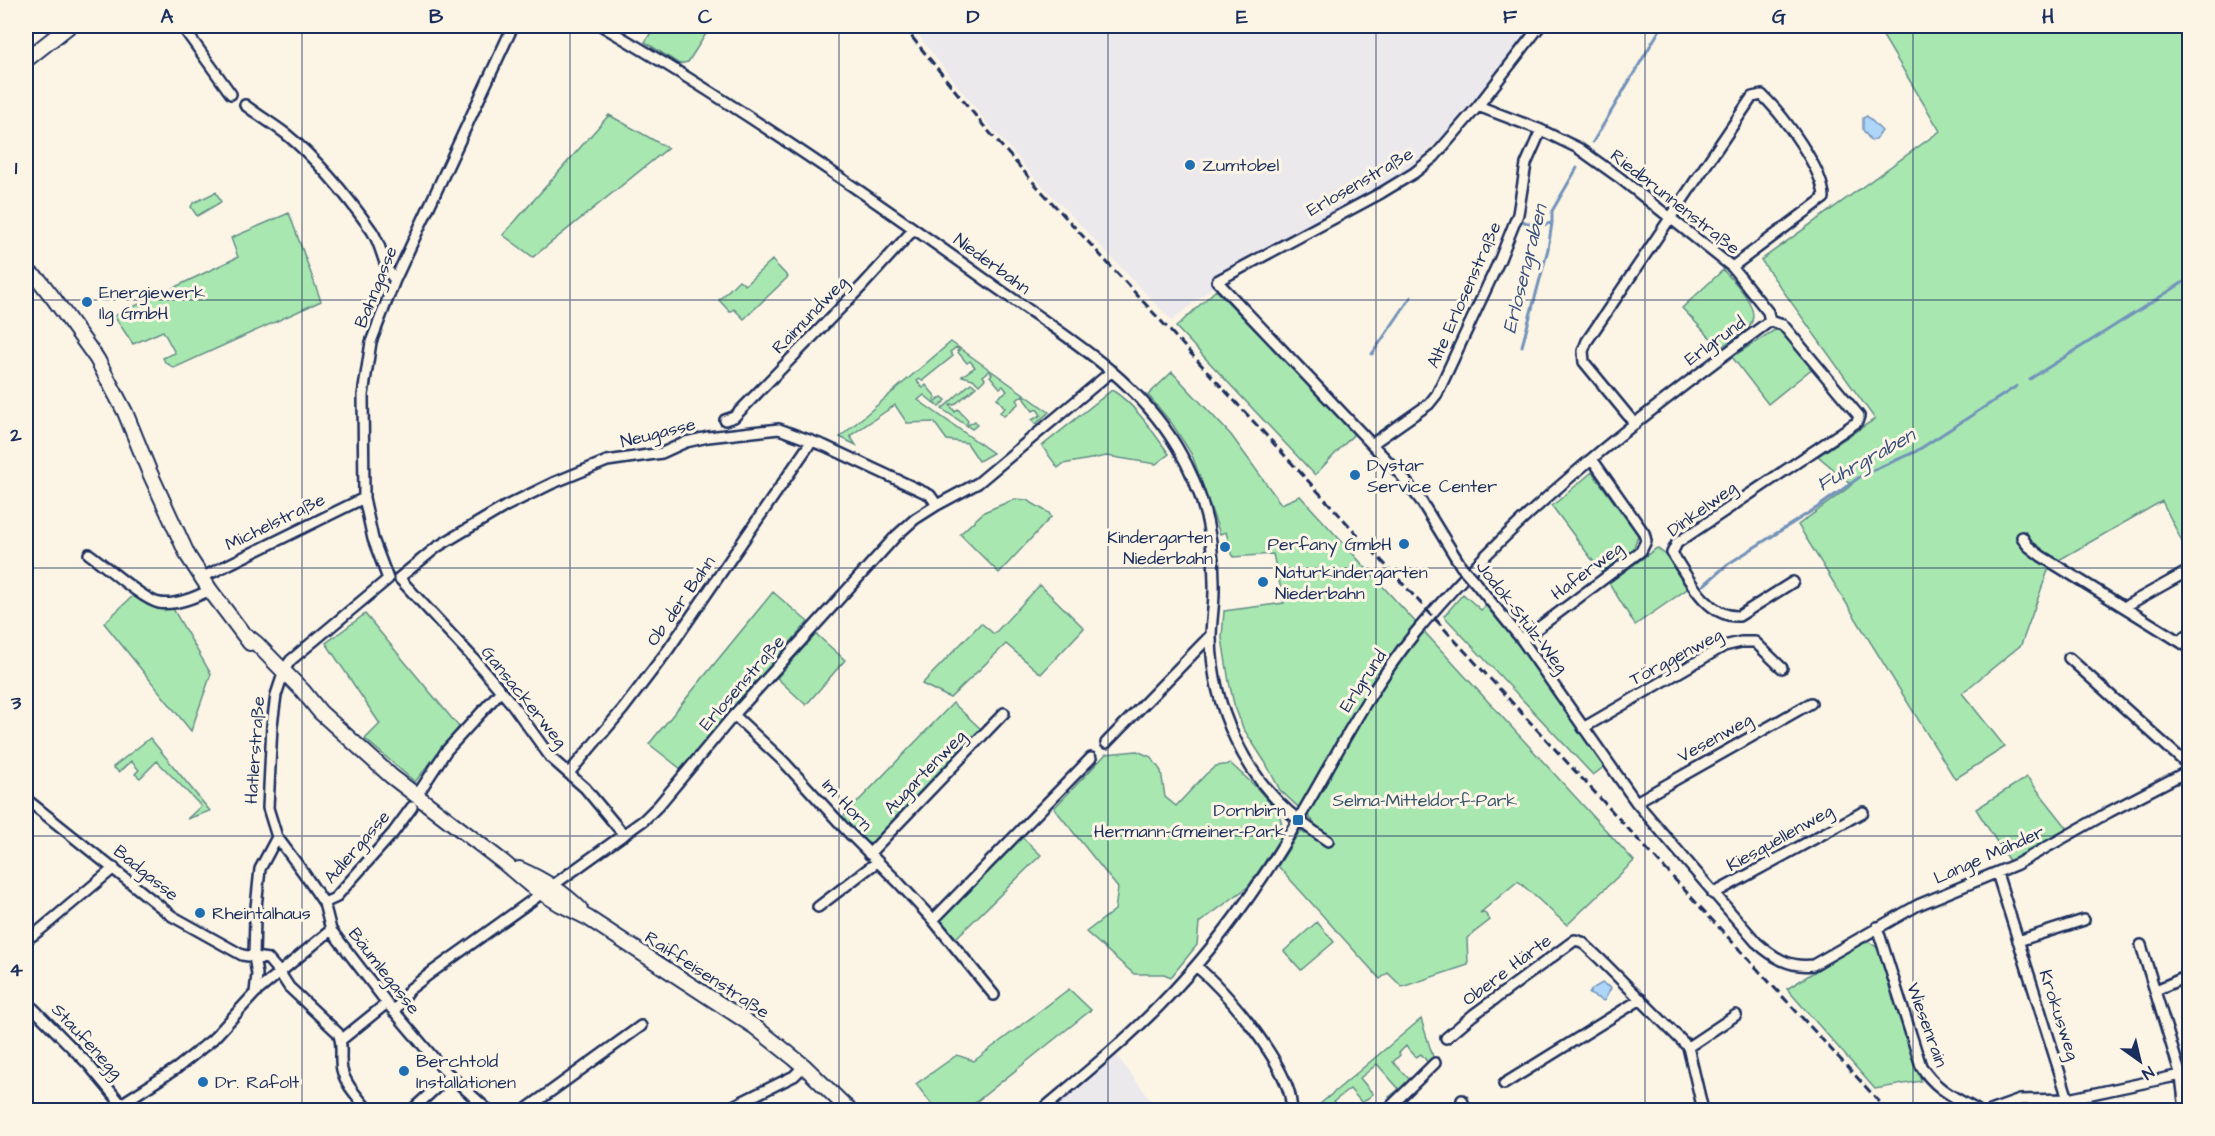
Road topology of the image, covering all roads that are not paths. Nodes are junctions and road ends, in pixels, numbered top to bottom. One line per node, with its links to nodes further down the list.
1 (69, 26): 6 (street)
2 (182, 26): 7 (street)
3 (513, 26): 15 (street, Bahngasse)
4 (602, 26): 12 (street, Niederbahn)
5 (1540, 26): 9 (street, Erlosenstraße)
6 (26, 60)
7 (231, 94)
8 (245, 105): 15 (street)
9 (1478, 106): 10 (street, Riedbrunnenstraße); 16 (street, Erlosenstraße)
10 (1541, 130): 11 (street, Riedbrunnenstraße); 23 (street, Alte Erlosenstraße)
11 (1671, 219): 13 (street, Riedbrunnenstraße); 13 (street); 21 (street)
12 (914, 229): 18 (street, Niederbahn); 19 (street, Raimundweg)
13 (1732, 267): 17 (street, Riedbrunnenstraße)
14 (26, 270): 30 (street, Hatlerstraße)
15 (395, 280): 25 (street, Bahngasse)
16 (1217, 280): 23 (street, Jodok-Stülz-Weg)
17 (1770, 321): 20 (street, Riedbrunnenstraße); 21 (street, Erlgrund)
18 (1112, 371): 26 (street, Erlosenstraße); 37 (street, Niederbahn)
19 (725, 420)
20 (1857, 422): 33 (street, Dinkelweg)
21 (1635, 424): 24 (street, Erlgrund)
22 (811, 442): 26 (street, Neugasse); 31 (street, Neugasse); 52 (street, Ob der Bahn)
23 (1372, 444): 38 (street, Jodok-Stülz-Weg, bridge)
24 (1592, 459): 38 (street, Haferweg); 57 (street, Erlgrund)
25 (363, 498): 30 (street, Michelstraße); 32 (street, Bahngasse)
26 (937, 505): 47 (street, Erlosenstraße)
27 (2022, 537): 35 (street)
28 (89, 554): 34 (street)
29 (2190, 570): 35 (street)
30 (201, 578): 34 (street, Hatlerstraße)
31 (399, 578): 32 (street); 44 (street, Gansackerweg)
32 (388, 579): 43 (street)
33 (1793, 582)
34 (210, 590): 43 (street, Hatlerstraße)
35 (2124, 607): 39 (street)
36 (2190, 633): 39 (street)
37 (1211, 635): 49 (street); 57 (street, Niederbahn)
38 (1522, 640): 48 (street, Jodok-Stülz-Weg)
39 (2179, 641): 40 (street)
40 (2190, 648)
41 (2069, 658): 51 (street, Lange Mähder)
42 (1782, 668): 48 (street, Törggenweg)
43 (282, 675): 54 (street, Raiffeisenstraße); 59 (street, Hatlerstraße)
44 (500, 692): 52 (street, Gansackerweg); 54 (street, Adlergasse)
45 (1811, 703): 55 (street, Vesenweg)
46 (1004, 713): 61 (street, Augartenweg)
47 (734, 715): 58 (street, Erlosenstraße); 61 (street, Im Horn)
48 (1583, 728): 55 (street, Jodok-Stülz-Weg)
49 (1106, 743)
50 (1091, 758): 69 (street)
51 (2190, 769): 64 (street, Lange Mähder)
52 (569, 773): 58 (street, Gansackerweg)
53 (26, 799): 63 (street, Badgasse)
54 (414, 802): 65 (street, Raiffeisenstraße); 67 (street, Adlergasse)
55 (1636, 802): 66 (street, Jodok-Stülz-Weg)
56 (1863, 812): 66 (street, Kiesquellenweg)
57 (1298, 820): 60 (street, Niederbahn); 77 (street, Erlgrund)
58 (624, 835): 65 (street, Erlosenstraße)
59 (277, 837): 67 (street, Bäumlegasse); 76 (street)
60 (1328, 841)
61 (869, 854): 62 (street, Im Horn)
62 (877, 862): 68 (street); 69 (street, Im Horn)
63 (114, 868): 73 (street); 76 (street, Badgasse)
64 (1997, 873): 71 (street, Lange Mähder); 74 (street, Krokusweg)
65 (547, 890): 87 (street, Erlosenstraße); 94 (street, Raiffeisenstraße)
66 (1713, 894): 78 (street, Jodok-Stülz-Weg)
67 (324, 903): 72 (street, Bäumlegasse)
68 (818, 907)
69 (933, 920): 83 (street, Im Horn)
70 (2084, 920): 74 (street)
71 (1877, 927): 78 (street, Lange Mähder); 113 (street, Wiesenrain)
72 (331, 930): 79 (street); 86 (street, Bäumlegasse)
73 (26, 937)
74 (2018, 941): 98 (street, Krokusweg)
75 (2141, 945): 81 (street)
76 (254, 957): 79 (street, Badgasse); 82 (street)
77 (1196, 966): 108 (street, Erlgrund); 109 (street)
78 (1802, 966)
79 (280, 973): 82 (street); 91 (street, Badgasse)
80 (2190, 975): 81 (street)
81 (2156, 990): 96 (street)
82 (255, 993): 100 (street)
83 (994, 995)
84 (1641, 999): 90 (street, Obere Härte); 92 (street, Obere Härte); 97 (street)
85 (26, 1001): 100 (street, Staufenegg)
86 (387, 1003): 87 (street, Bäumlegasse); 91 (street)
87 (394, 1012): 95 (street, Bäumlegasse)
88 (1736, 1015): 92 (street)
89 (641, 1026): 105 (street)
90 (1446, 1038)
91 (341, 1040): 102 (street)
92 (1688, 1047): 112 (street)
93 (1435, 1063): 110 (street)
94 (804, 1066): 106 (street); 107 (street, Raiffeisenstraße)
95 (450, 1075): 103 (street); 104 (street, Bäumlegasse)
96 (2185, 1075): 98 (street); 115 (street)
97 (1504, 1084)
98 (2068, 1099): 114 (street)
99 (1462, 1100): 111 (street)
100 (122, 1105): 101 (street)
101 (112, 1110)
102 (368, 1110)
103 (412, 1110)
104 (488, 1110)
105 (525, 1110)
106 (725, 1110)
107 (849, 1110)
108 (1042, 1110)
109 (1292, 1110)
110 (1387, 1110)
111 (1466, 1110)
112 (1703, 1110)
113 (1977, 1110)
114 (1992, 1110)
115 (2185, 1110)

